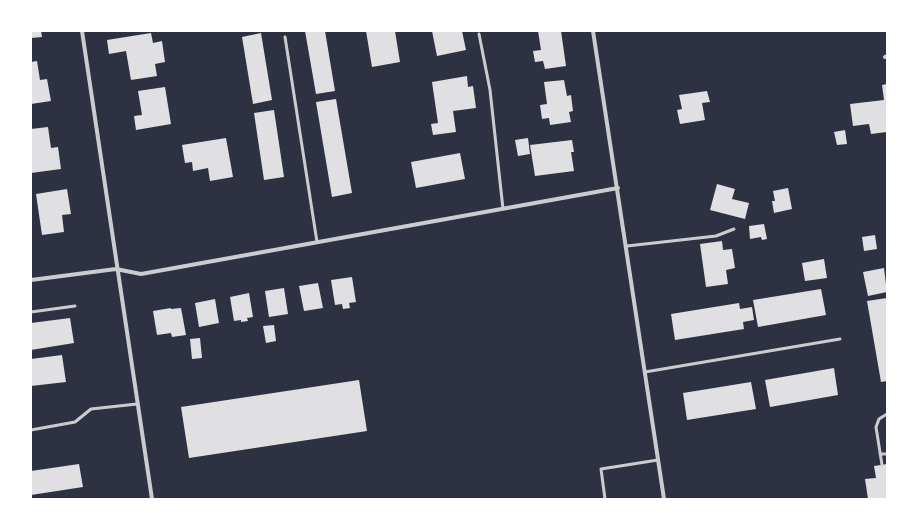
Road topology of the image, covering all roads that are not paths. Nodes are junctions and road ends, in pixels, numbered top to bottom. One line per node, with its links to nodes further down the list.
1 (82, 31): 10 (street)
2 (593, 31): 5 (street)
3 (479, 34): 6 (lane)
4 (285, 37): 8 (lane)
5 (618, 188): 6 (street); 9 (street)
6 (503, 209): 8 (street)
7 (734, 229): 9 (lane)
8 (317, 242): 10 (street)
9 (627, 246): 15 (street)
10 (116, 269): 11 (street); 16 (street)
11 (31, 280)
12 (75, 306): 13 (lane)
13 (31, 312)
14 (840, 340): 15 (lane)
15 (645, 372): 21 (street)
16 (137, 404): 18 (lane); 23 (street)
17 (887, 414): 19 (lane)
18 (31, 430)
19 (880, 454): 20 (lane); 22 (lane)
20 (887, 454)
21 (658, 460): 24 (lane); 25 (street)
22 (882, 465)
23 (152, 499)
24 (605, 499)
25 (664, 499)

